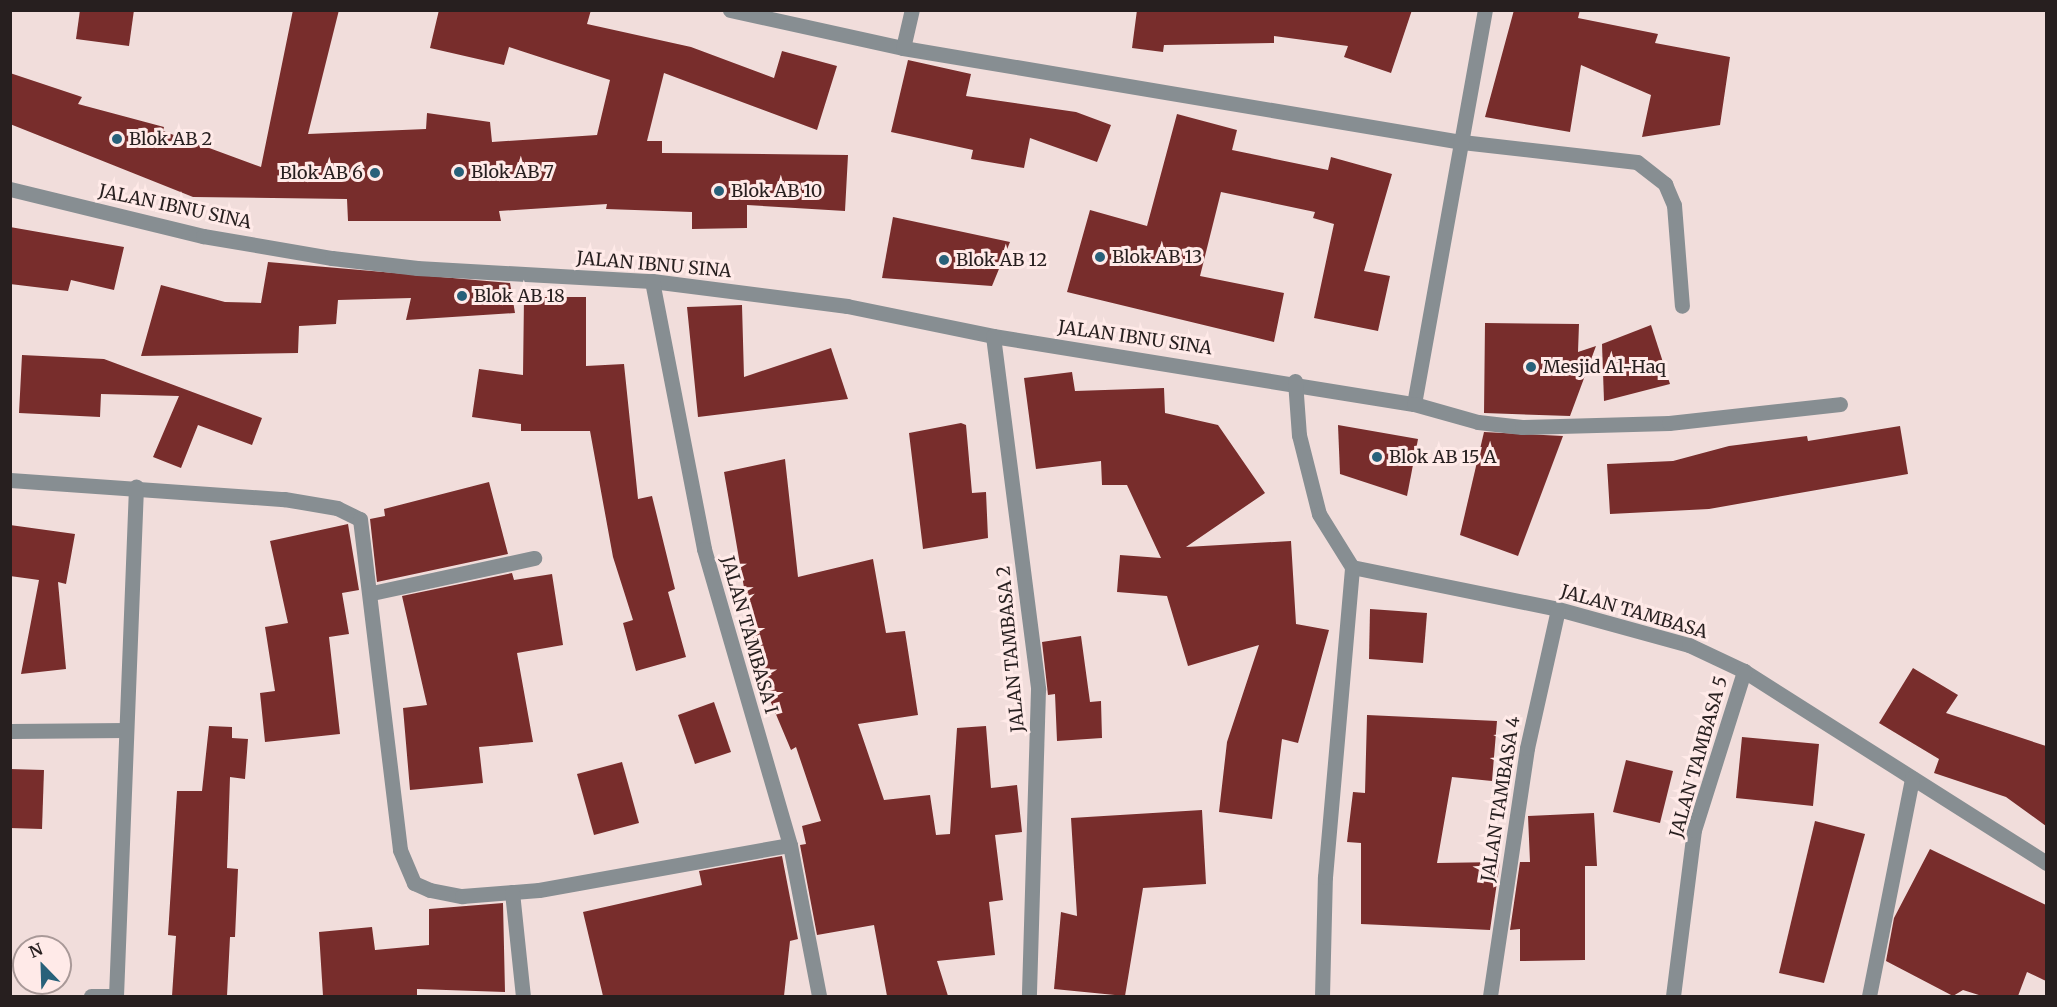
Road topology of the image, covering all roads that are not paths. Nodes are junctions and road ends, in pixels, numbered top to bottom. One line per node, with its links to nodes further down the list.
1 (730, 10): 4 (street)
2 (912, 10): 4 (street)
3 (1485, 10): 5 (street)
4 (903, 48): 5 (street)
5 (1462, 141): 8 (street); 11 (street)
6 (10, 189): 7 (street, JALAN IBNU SINA)
7 (652, 281): 9 (street, JALAN IBNU SINA); 23 (street, JALAN TAMBASA I)
8 (1682, 306)
9 (993, 336): 10 (street, JALAN IBNU SINA); 30 (street, JALAN TAMBASA 2)
10 (1295, 381): 11 (street, JALAN IBNU SINA); 16 (street)
11 (1414, 404): 12 (street, JALAN IBNU SINA)
12 (1840, 404)
13 (10, 480): 14 (street)
14 (136, 486): 17 (street); 20 (street)
15 (534, 558): 17 (street)
16 (1352, 567): 18 (street, JALAN TAMBASA); 31 (street)
17 (372, 593): 25 (street)
18 (1558, 609): 19 (street, JALAN TAMBASA); 32 (street, JALAN TAMBASA 4)
19 (1744, 671): 22 (street, JALAN TAMBASA); 33 (street, JALAN TAMBASA 5)
20 (126, 730): 21 (street); 27 (street)
21 (10, 731)
22 (1912, 778): 24 (street, JALAN TAMBASA); 34 (street)
23 (790, 845): 25 (street); 29 (street, JALAN TAMBASA I)
24 (2046, 863)
25 (512, 892): 28 (street)
26 (91, 996): 27 (street)
27 (116, 996)
28 (523, 996)
29 (819, 996)
30 (1029, 996)
31 (1322, 996)
32 (1490, 996)
33 (1673, 996)
34 (1869, 996)

